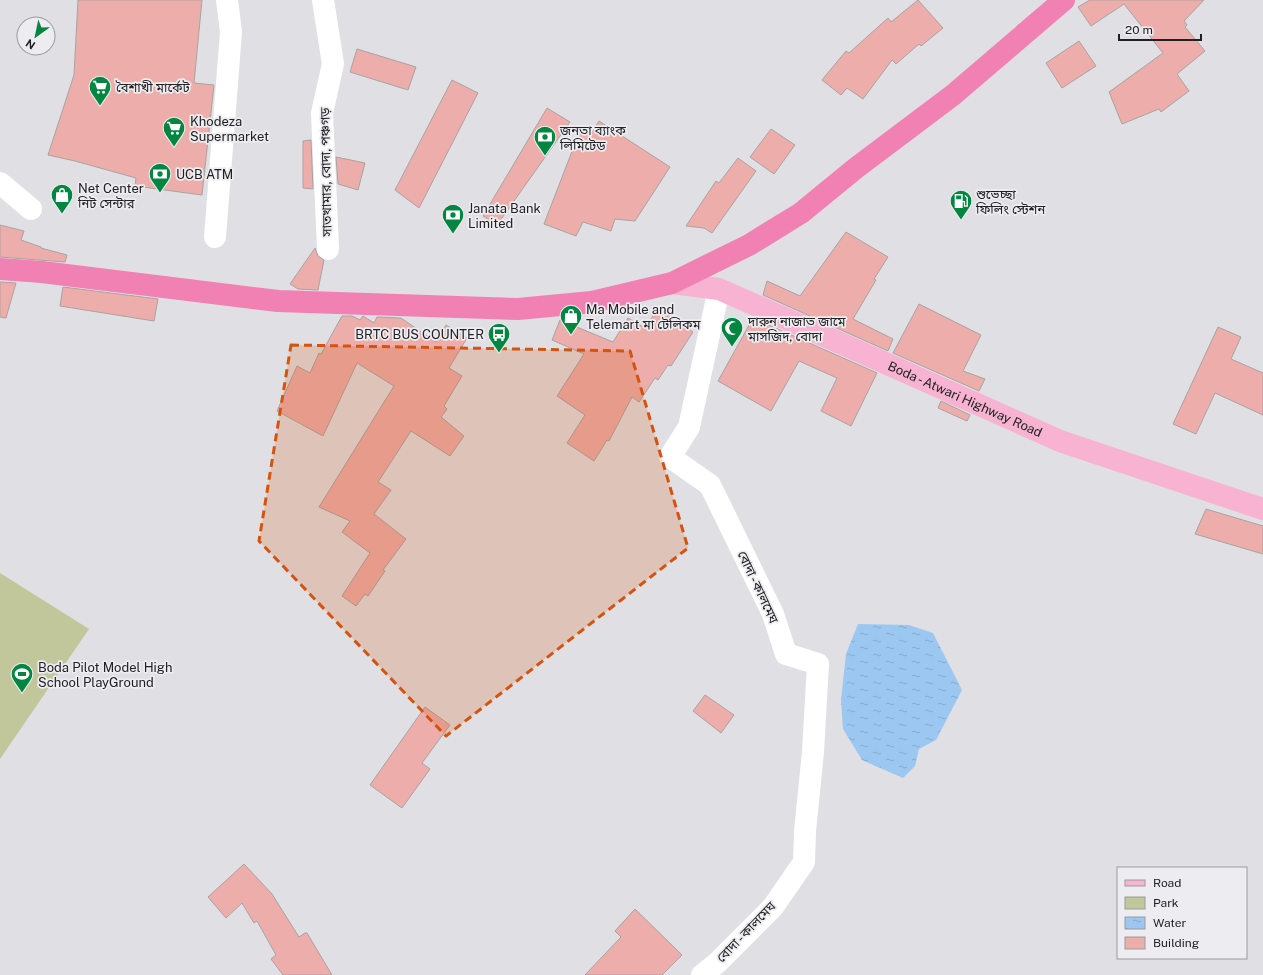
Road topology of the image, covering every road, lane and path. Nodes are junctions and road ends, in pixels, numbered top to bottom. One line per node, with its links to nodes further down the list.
1 (227, 0): 6 (street)
2 (323, 0): 7 (street, সাতখামার, বোদা, পঞ্চগড়)
3 (1064, 0): 9 (highway)
4 (0, 183): 5 (street)
5 (30, 209)
6 (215, 237)
7 (328, 249)
8 (0, 269): 9 (highway)
9 (672, 283): 10 (main road, Boda - Atwari Highway Road)
10 (719, 289): 11 (main road, Boda - Atwari Highway Road); 12 (street, বোদা - কালমেঘ)
11 (1263, 509)
12 (702, 975)

